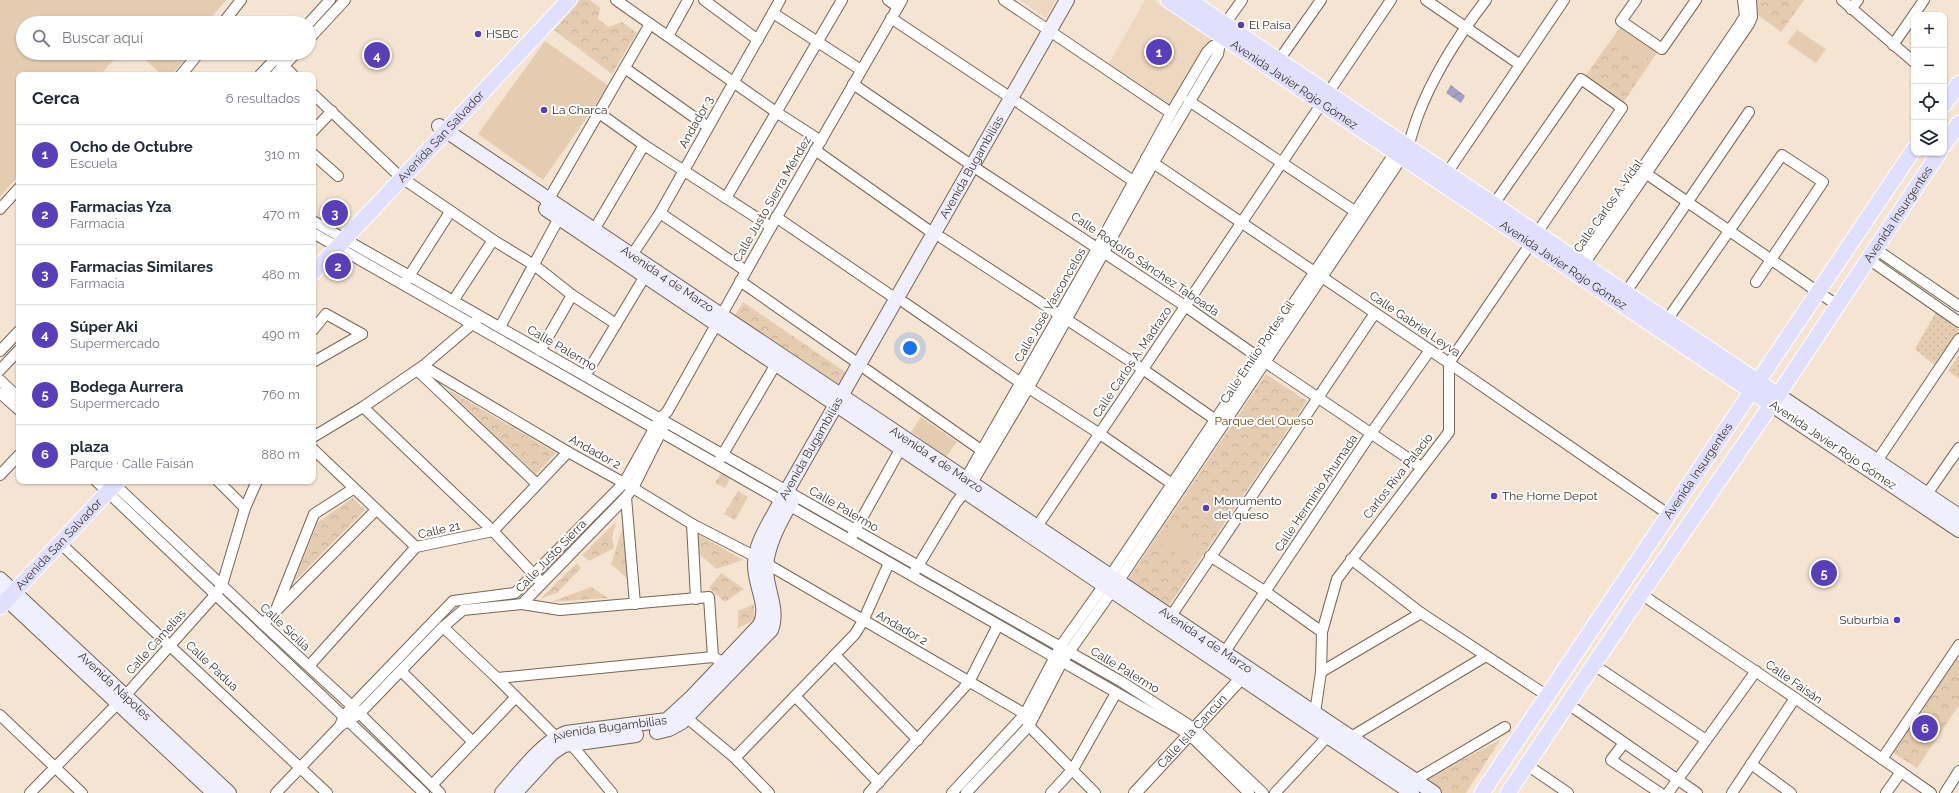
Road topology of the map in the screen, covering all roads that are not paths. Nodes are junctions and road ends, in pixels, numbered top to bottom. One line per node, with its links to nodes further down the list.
1 (241, 0): 33 (street)
2 (330, 0): 34 (street)
3 (345, 0): 38 (street)
4 (558, 0): 72 (main road, Avenida San Salvador)
5 (569, 0): 72 (main road, Avenida San Salvador)
6 (616, 0): 36 (street)
7 (688, 0): 41 (street)
8 (704, 0): 42 (street)
9 (780, 0): 32 (street, Andador 3)
10 (842, 0): 43 (street)
11 (888, 0): 30 (street)
12 (1004, 0): 39 (street)
13 (1067, 0): 39 (main road, Avenida Bugambilias)
14 (1078, 0): 39 (main road, Avenida Bugambilias)
15 (1168, 0): 40 (main road, Avenida Javier Rojo Gómez)
16 (1189, 0): 40 (main road, Avenida Javier Rojo Gómez)
17 (1242, 0): 40 (street, Calle José Vasconcelos)
18 (1321, 0): 49 (street)
19 (1391, 0): 61 (street, Calle Carlos A. Madrazo)
20 (1426, 0): 37 (street)
21 (1486, 0): 37 (street)
22 (1564, 0): 51 (street)
23 (1634, 0): 24 (street)
24 (1696, 0)
25 (1743, 0): 85 (street, Calle Carlos A. Vidal)
26 (1751, 0): 85 (street, Calle Carlos A. Vidal)
27 (1842, 0): 31 (street)
28 (1858, 0): 31 (street)
29 (1924, 0): 44 (street)
30 (900, 4): 35 (street, Calle Justo Sierra Méndez)
31 (1851, 9): 44 (street)
32 (773, 13): 42 (street, Andador 3); 43 (street)
33 (228, 16)
34 (315, 16)
35 (891, 18): 53 (street, Calle Justo Sierra Méndez); 62 (street)
36 (650, 24): 41 (street); 52 (street)
37 (1466, 26): 51 (street); 76 (street)
38 (316, 31)
39 (1053, 33): 62 (main road, Avenida Bugambilias); 68 (street)
40 (1223, 35): 49 (main road, Avenida Javier Rojo Gómez); 61 (main road, Avenida Javier Rojo Gómez); 63 (street, Calle José Vasconcelos); 68 (street, Calle José Vasconcelos)
41 (668, 36): 58 (street)
42 (758, 40): 58 (street, Andador 3)
43 (818, 40): 53 (street); 66 (street)
44 (1893, 45): 50 (street)
45 (193, 60): 54 (street)
46 (279, 60): 55 (street)
47 (280, 60): 56 (street)
48 (281, 60): 57 (street)
49 (1279, 60): 61 (main road, Avenida Javier Rojo Gómez)
50 (1911, 60)
51 (1519, 64): 86 (street)
52 (626, 69): 65 (street); 70 (street)
53 (861, 70): 59 (street, Calle Justo Sierra Méndez)
54 (183, 72)
55 (264, 72)
56 (276, 72)
57 (291, 72)
58 (733, 82): 66 (street); 70 (street, Andador 3)
59 (853, 84): 73 (street, Calle Justo Sierra Méndez); 83 (street, Calle Rodolfo Sánchez Taboada)
60 (316, 97): 64 (street)
61 (1325, 98): 76 (main road, Avenida Javier Rojo Gómez); 82 (street, Calle Carlos A. Madrazo)
62 (1015, 101): 83 (main road, Avenida Bugambilias); 89 (street)
63 (1189, 101): 81 (street, Calle José Vasconcelos); 82 (street)
64 (332, 111): 71 (street); 87 (street)
65 (599, 112): 75 (street); 93 (street)
66 (776, 112): 73 (street); 91 (street)
67 (1749, 112): 92 (street)
68 (1171, 113): 81 (street, Calle José Vasconcelos)
69 (1959, 123): 74 (main road)
70 (708, 127): 84 (street, Andador 3)
71 (316, 128)
72 (439, 132): 87 (main road, Avenida San Salvador); 93 (main road, Avenida 4 de Marzo)
73 (821, 141): 77 (street, Calle Justo Sierra Méndez)
74 (1947, 141)
75 (644, 144): 84 (street); 104 (street)
76 (1404, 148): 86 (main road, Avenida Javier Rojo Gómez); 97 (street, Calle Emilio Portes Gil); 108 (main road, Avenida Javier Rojo Gómez); 120 (street, Calle Emilio Portes Gil)
77 (815, 150): 99 (street, Calle Justo Sierra Méndez); 107 (street)
78 (1911, 153): 126 (main road, Avenida Insurgentes)
79 (1937, 156): 112 (main road, Avenida Insurgentes)
80 (316, 157): 88 (street)
81 (1150, 160): 89 (street, Calle José Vasconcelos); 101 (street, Calle Gabriel Leyva); 111 (street, Calle José Vasconcelos)
82 (1282, 164): 97 (street); 101 (street, Calle Carlos A. Madrazo)
83 (976, 169): 107 (main road, Avenida Bugambilias); 111 (street, Calle Rodolfo Sánchez Taboada)
84 (684, 170): 91 (street); 98 (street, Andador 3)
85 (1644, 171): 92 (street); 117 (street, Calle Carlos A. Vidal)
86 (1447, 173): 94 (main road, Avenida Javier Rojo Gómez)
87 (399, 175): 96 (street); 110 (main road, Avenida San Salvador)
88 (338, 176)
89 (1133, 181): 111 (street, Calle José Vasconcelos)
90 (16, 191): 95 (street)
91 (726, 198): 103 (street)
92 (1687, 201): 105 (street); 127 (street)
93 (547, 204): 100 (main road, Avenida 4 de Marzo); 104 (main road, Avenida 4 de Marzo)
94 (1494, 204): 108 (main road, Avenida Javier Rojo Gómez); 108 (street)
95 (0, 209)
96 (450, 212): 109 (street); 121 (street)
97 (1356, 212): 120 (street, Calle Emilio Portes Gil)
98 (660, 213): 113 (street, Andador 3); 119 (street)
99 (776, 217): 103 (street, Calle Justo Sierra Méndez); 130 (street)
100 (559, 218): 116 (street); 122 (main road, Avenida 4 de Marzo)
101 (1241, 223): 120 (street, Calle Gabriel Leyva); 132 (street, Calle Carlos A. Madrazo)
102 (316, 224): 110 (street, Calle Palermo)
103 (770, 227): 119 (street, Calle Justo Sierra Méndez)
104 (594, 230): 113 (main road, Avenida 4 de Marzo)
105 (1730, 231): 115 (street); 115 (street); 138 (street)
106 (316, 234): 110 (street, Calle Palermo)
107 (938, 236): 130 (main road, Avenida Bugambilias); 136 (street)
108 (1534, 238): 117 (main road, Avenida Javier Rojo Gómez); 152 (street)
109 (493, 240): 116 (street); 129 (street)
110 (337, 241): 114 (main road, Avenida San Salvador); 118 (main road, Avenida San Salvador); 121 (street, Calle Palermo); 125 (street, Calle Palermo)
111 (1101, 250): 132 (street, Calle Rodolfo Sánchez Taboada); 136 (street, Calle José Vasconcelos)
112 (1871, 253): 131 (main road, Avenida Insurgentes); 133 (street); 139 (street)
113 (632, 255): 137 (main road, Avenida 4 de Marzo)
114 (316, 258)
115 (1771, 259): 124 (street); 126 (street)
116 (534, 265): 128 (street); 143 (street)
117 (1578, 266): 127 (main road, Avenida Javier Rojo Gómez); 161 (main road, Avenida Javier Rojo Gómez)
118 (316, 269)
119 (746, 271): 123 (street, Calle Justo Sierra Méndez)
120 (1318, 275): 134 (street, Calle Gabriel Leyva); 151 (street, Calle Emilio Portes Gil)
121 (409, 276): 125 (street); 129 (street, Calle Palermo)
122 (645, 276): 137 (main road, Avenida 4 de Marzo); 141 (street)
123 (740, 281): 137 (street, Calle Justo Sierra Méndez); 154 (street)
124 (1756, 282)
125 (404, 285): 140 (street, Calle Palermo)
126 (1818, 291): 131 (street); 161 (main road, Avenida Insurgentes)
127 (1626, 292): 138 (main road, Avenida Javier Rojo Gómez)
128 (572, 295): 141 (street); 146 (street)
129 (453, 301): 135 (street, Calle Palermo)
130 (901, 301): 154 (main road, Avenida Bugambilias); 160 (street)
131 (1837, 304): 165 (main road, Avenida Insurgentes)
132 (1185, 306): 151 (street, Calle Rodolfo Sánchez Taboada); 157 (street, Calle Carlos A. Madrazo)
133 (1959, 306)
134 (1375, 313): 147 (street, Calle Gabriel Leyva); 164 (street)
135 (480, 316): 140 (street); 143 (street, Calle Palermo)
136 (1063, 316): 157 (street); 160 (street, Calle José Vasconcelos)
137 (719, 319): 153 (main road, Avenida 4 de Marzo); 166 (main road, Avenida 4 de Marzo); 169 (street, Calle Justo Sierra Méndez)
138 (1667, 320): 161 (main road, Avenida Javier Rojo Gómez)
139 (1959, 322)
140 (473, 324): 155 (street); 171 (street, Calle Palermo)
141 (616, 324): 158 (street)
142 (316, 326): 150 (street)
143 (500, 327): 146 (street, Calle Palermo)
144 (16, 333): 148 (street)
145 (1959, 339): 182 (street)
146 (540, 350): 158 (street, Calle Palermo)
147 (1430, 350): 152 (street, Calle Gabriel Leyva); 172 (street, Calle Herminio Ahumada)
148 (0, 351)
149 (16, 353): 156 (street)
150 (316, 360)
151 (1262, 360): 164 (street, Calle Rodolfo Sánchez Taboada); 170 (street, Calle Emilio Portes Gil)
152 (1449, 363): 184 (street, Carlos Riva Palacio); 199 (street, Calle Gabriel Leyva)
153 (776, 364): 166 (main road, Avenida 4 de Marzo); 180 (street)
154 (863, 367): 166 (main road, Avenida Bugambilias); 177 (street)
155 (420, 368): 168 (street); 179 (street, Andador 2); 189 (street)
156 (0, 370)
157 (1144, 370): 170 (street); 173 (street, Calle Carlos A. Madrazo)
158 (585, 376): 169 (street, Calle Palermo)
159 (0, 380): 163 (street)
160 (1025, 385): 173 (street); 177 (street, Calle José Vasconcelos); 191 (street, Calle José Vasconcelos)
161 (1754, 386): 165 (main road, Avenida Javier Rojo Gómez); 199 (main road, Avenida Insurgentes)
162 (0, 393): 167 (street)
163 (16, 395)
164 (1318, 398): 172 (street, Calle Rodolfo Sánchez Taboada); 209 (street)
165 (1775, 400): 182 (main road, Avenida Javier Rojo Gómez); 203 (main road, Avenida Javier Rojo Gómez); 222 (main road, Avenida Insurgentes)
166 (843, 403): 175 (main road, Avenida 4 de Marzo); 191 (main road, Avenida 4 de Marzo); 196 (main road, Avenida Bugambilias)
167 (16, 407)
168 (363, 407): 174 (street); 204 (street)
169 (664, 417): 171 (street, Calle Justo Sierra); 180 (street, Calle Palermo)
170 (1220, 422): 192 (street, Calle Emilio Portes Gil)
171 (658, 430): 183 (street, Calle Palermo); 190 (street, Calle Justo Sierra)
172 (1372, 432): 184 (street, Calle Rodolfo Sánchez Taboada); 220 (street, Calle Herminio Ahumada)
173 (1100, 434): 192 (street); 205 (street, Calle Carlos A. Madrazo)
174 (316, 435)
175 (901, 448): 191 (main road, Avenida 4 de Marzo); 202 (street)
176 (1959, 448): 194 (street)
177 (981, 450): 191 (street, Calle José Vasconcelos)
178 (316, 452): 193 (street)
179 (568, 452): 189 (street); 190 (street, Andador 2)
180 (723, 454): 183 (street); 196 (street, Calle Palermo)
181 (16, 458): 185 (street)
182 (1877, 461): 194 (main road, Avenida Javier Rojo Gómez)
183 (717, 464): 196 (street, Calle Palermo)
184 (1421, 467): 210 (street, Carlos Riva Palacio)
185 (0, 475)
186 (108, 484): 207 (main road, Avenida San Salvador); 218 (street, Calle Sicilia); 219 (main road, Avenida San Salvador); 221 (street, Calle Sicilia)
187 (221, 484): 197 (street)
188 (256, 484): 197 (street, Calle Camelias)
189 (536, 484): 204 (street)
190 (629, 486): 195 (street, Calle Justo Sierra); 201 (street, Andador 2); 214 (street, Calle Justo Sierra)
191 (966, 486): 205 (main road, Avenida 4 de Marzo); 213 (street, Calle José Vasconcelos)
192 (1176, 487): 217 (street, Calle Emilio Portes Gil)
193 (353, 488): 198 (street); 226 (street)
194 (1926, 494): 200 (main road, Avenida Javier Rojo Gómez)
195 (626, 497): 216 (street, Calle Justo Sierra); 225 (street)
196 (788, 498): 202 (street, Calle Palermo); 206 (street, Calle Palermo); 211 (main road, Avenida Bugambilias)
197 (245, 508): 218 (street, Calle Camelias)
198 (376, 510): 208 (street); 226 (street)
199 (1668, 514): 257 (main road, Avenida Insurgentes)
200 (1959, 516)
201 (692, 524): 211 (street, Andador 2); 223 (street)
202 (855, 530): 206 (street); 213 (street, Calle Palermo)
203 (1959, 530)
204 (493, 531): 208 (street, Calle 21); 214 (street)
205 (1034, 532): 217 (main road, Avenida 4 de Marzo)
206 (850, 540): 212 (street, Calle Palermo)
207 (60, 542): 219 (main road, Avenida San Salvador); 235 (street, Calle Padua)
208 (416, 547): 244 (street, Calle 21)
209 (1210, 556): 220 (street); 229 (street)
210 (1351, 559): 227 (street); 233 (street, Carlos Riva Palacio)
211 (761, 560): 228 (street, Andador 2); 241 (main road, Avenida Bugambilias); 256 (main road, Avenida Bugambilias)
212 (889, 563): 215 (street, Calle Palermo); 228 (street)
213 (918, 566): 215 (street, Calle José Vasconcelos); 236 (street, Calle Palermo)
214 (534, 575): 216 (street); 259 (street, Calle Justo Sierra)
215 (913, 576): 231 (street, Calle Palermo)
216 (542, 584): 224 (street, Calle Justo Sierra)
217 (1111, 584): 229 (main road, Avenida 4 de Marzo); 236 (street); 237 (street)
218 (222, 585): 221 (street, Calle Camelias); 230 (street, Calle Sicilia)
219 (4, 592): 255 (main road, Avenida Nápoles)
220 (1266, 592): 233 (street); 238 (street, Calle Herminio Ahumada)
221 (216, 594): 235 (street, Calle Camelias); 266 (street, Calle Sicilia)
222 (1641, 594): 243 (main road, Avenida Insurgentes); 245 (street, Calle Faisán)
223 (696, 599): 225 (street); 241 (street)
224 (522, 604): 225 (street); 232 (street, Calle Justo Sierra)
225 (635, 604)
226 (276, 611): 230 (street)
227 (1421, 612): 240 (street); 247 (street)
228 (863, 620): 239 (street); 250 (street, Andador 2)
229 (1167, 621): 238 (main road, Avenida 4 de Marzo); 248 (main road, Avenida 4 de Marzo)
230 (263, 624): 244 (street, Calle Sicilia)
231 (998, 625): 242 (street, Calle Palermo); 250 (street)
232 (443, 628): 246 (street, Calle Justo Sierra); 249 (street)
233 (1322, 632): 247 (street, Carlos Riva Palacio)
234 (1959, 645): 279 (street)
235 (171, 646): 255 (street, Calle Camelias); 283 (street, Calle Padua)
236 (1060, 647): 237 (street, Calle Palermo); 242 (street)
237 (1070, 652): 242 (street); 269 (street, Calle Palermo)
238 (1224, 653): 248 (main road, Avenida 4 de Marzo)
239 (836, 656): 252 (street); 272 (street)
240 (1486, 656): 257 (street); 275 (street)
241 (719, 660): 249 (street); 256 (main road, Avenida Bugambilias)
242 (1058, 660): 251 (street, Calle Palermo); 261 (street); 267 (street)
243 (1594, 665): 258 (main road, Avenida Insurgentes); 273 (street)
244 (309, 666): 259 (street, Calle Sicilia)
245 (1756, 671): 254 (street, Calle Faisán); 273 (street)
246 (402, 672): 260 (street, Calle Justo Sierra); 274 (street)
247 (1321, 672): 264 (street, Carlos Riva Palacio)
248 (1249, 676): 264 (main road, Avenida 4 de Marzo); 269 (street, Calle Isla Cancún)
249 (497, 678): 253 (street)
250 (969, 682): 261 (street, Andador 2); 272 (street)
251 (1116, 693): 269 (street, Calle Palermo); 284 (street)
252 (795, 696): 278 (street); 288 (street)
253 (516, 697): 271 (street); 274 (street)
254 (1796, 698): 279 (street, Calle Faisán); 280 (street)
255 (121, 699): 282 (street, Calle Camelias); 294 (main road, Avenida Nápoles); 295 (main road, Avenida Nápoles)
256 (695, 702): 263 (main road, Avenida Bugambilias); 271 (main road, Avenida Bugambilias)
257 (1542, 702): 265 (main road); 314 (main road, Avenida Insurgentes)
258 (1568, 704): 265 (main road, Avenida Insurgentes); 277 (street)
259 (352, 706): 260 (street, Calle Sicilia); 266 (street, Calle Justo Sierra)
260 (359, 714): 266 (street, Calle Justo Sierra); 289 (street, Calle Sicilia)
261 (1024, 714): 267 (street); 304 (street)
262 (0, 715): 282 (street)
263 (687, 718): 276 (main road, Avenida Bugambilias); 278 (street)
264 (1312, 719): 270 (main road, Avenida 4 de Marzo); 275 (main road, Avenida 4 de Marzo)
265 (1557, 721): 281 (main road, Avenida Insurgentes)
266 (344, 722): 283 (street); 298 (street, Calle Sicilia)
267 (1029, 726): 284 (street); 305 (street)
268 (1505, 727): 290 (street)
269 (1195, 735): 308 (street, Calle Isla Cancún); 309 (street, Calle Isla Cancún); 310 (street, Calle Palermo); 311 (street, Calle Palermo)
270 (1328, 736): 275 (main road, Avenida 4 de Marzo); 312 (street)
271 (556, 737): 300 (main road, Avenida Bugambilias)
272 (918, 740): 288 (street)
273 (1706, 740): 287 (street)
274 (472, 741): 289 (street)
275 (1347, 742): 290 (main road, Avenida 4 de Marzo)
276 (570, 743): 291 (main road, Avenida Bugambilias); 301 (street)
277 (1624, 743): 287 (street); 317 (street)
278 (735, 758): 302 (street)
279 (1882, 759): 286 (street, Calle Faisán)
280 (1751, 764): 320 (street); 321 (street)
281 (1527, 765): 315 (main road, Avenida Insurgentes); 316 (street)
282 (55, 767): 292 (street, Calle Camelias); 293 (street)
283 (300, 767): 296 (street); 297 (street, Calle Padua)
284 (1073, 770): 306 (street); 307 (street)
285 (1959, 771): 324 (street)
286 (1900, 772): 322 (street); 323 (street, Calle Faisán)
287 (1678, 780): 318 (street); 319 (street)
288 (879, 782): 303 (street)
289 (432, 785): 299 (street, Calle Sicilia)
290 (1409, 789): 313 (main road, Avenida 4 de Marzo)
291 (520, 791)
292 (30, 793)
293 (82, 793)
294 (214, 793)
295 (229, 793)
296 (276, 793)
297 (327, 793)
298 (424, 793)
299 (440, 793)
300 (502, 793)
301 (612, 793)
302 (767, 793)
303 (869, 793)
304 (952, 793)
305 (966, 793)
306 (1051, 793)
307 (1095, 793)
308 (1135, 793)
309 (1146, 793)
310 (1249, 793)
311 (1263, 793)
312 (1275, 793)
313 (1434, 793)
314 (1482, 793)
315 (1508, 793)
316 (1568, 793)
317 (1660, 793)
318 (1668, 793)
319 (1696, 793)
320 (1732, 793)
321 (1791, 793)
322 (1886, 793)
323 (1931, 793)
324 (1944, 793)

